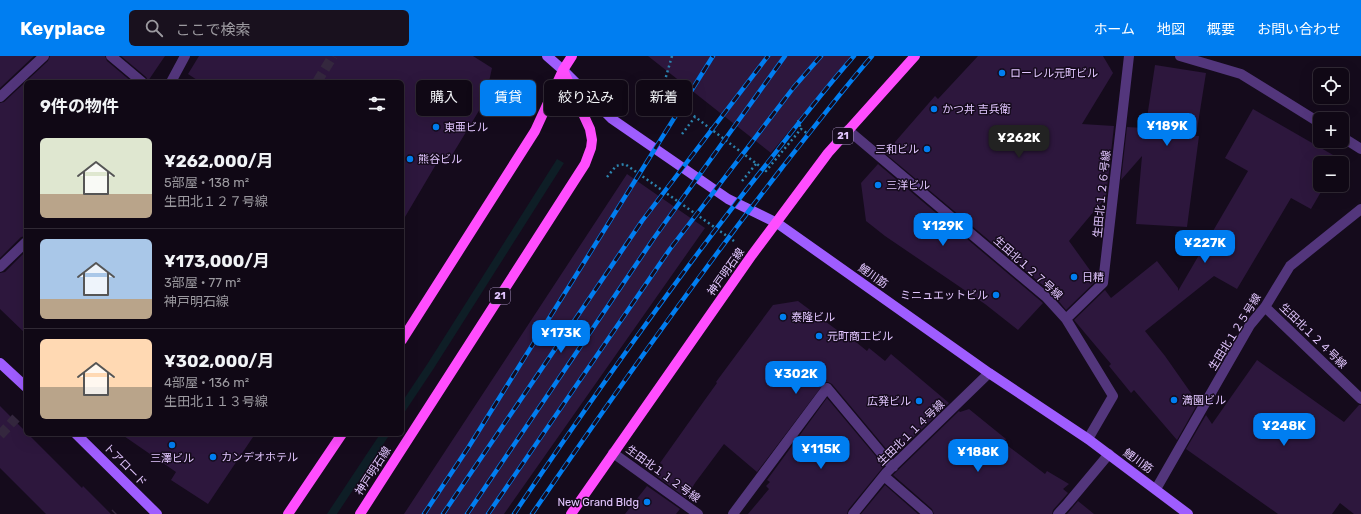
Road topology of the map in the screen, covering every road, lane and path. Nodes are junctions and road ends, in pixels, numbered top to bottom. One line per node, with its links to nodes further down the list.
1 (44, 56): 13 (street)
2 (111, 56): 11 (street)
3 (185, 56): 12 (street)
4 (547, 56): 10 (street, 鯉川筋)
5 (572, 56): 10 (main road)
6 (672, 56): 14 (path)
7 (915, 56): 18 (main road, 神戸明石線 / 21)
8 (1129, 56): 32 (street, 生田北１２６号線)
9 (1180, 56): 15 (street)
10 (563, 70): 27 (street, 鯉川筋); 33 (main road); 48 (main road, 神戸明石線 / 21)
11 (140, 80)
12 (172, 80)
13 (0, 97)
14 (695, 117): 19 (path); 23 (path)
15 (1313, 119)
16 (798, 120): 17 (path)
17 (801, 129): 20 (path); 23 (path)
18 (848, 130): 27 (main road, 神戸明石線 / 21); 32 (street, 生田北１２７号線)
19 (682, 134)
20 (808, 134)
21 (1349, 141): 22 (street)
22 (1361, 149)
23 (756, 164): 25 (path)
24 (607, 177): 28 (path)
25 (742, 181)
26 (1361, 209): 31 (street, 生田北１２５号線)
27 (777, 223): 35 (street, 鯉川筋); 41 (main road, 神戸明石線 / 21)
28 (734, 241)
29 (24, 244): 30 (street)
30 (0, 267)
31 (1265, 307): 37 (street, 生田北１２４号線); 45 (street, 生田北１２５号線)
32 (1066, 319): 40 (street, 生田北１２７号線)
33 (404, 337)
34 (0, 363): 36 (street)
35 (989, 374): 40 (street, 鯉川筋); 43 (street, 生田北１１４号線)
36 (24, 385)
37 (1361, 399)
38 (78, 436): 46 (street, トアロード)
39 (341, 436): 47 (main road)
40 (1088, 439): 42 (street, 鯉川筋)
41 (614, 453): 49 (main road, 神戸明石線 / 21); 50 (street, 生田北１１２号線)
42 (1108, 454): 45 (street, 鯉川筋); 54 (street)
43 (893, 467): 44 (street, 生田北１１４号線); 51 (street)
44 (884, 476): 52 (street, 生田北１１４号線); 53 (street)
45 (1156, 489): 55 (street, 鯉川筋)
46 (157, 514)
47 (288, 514)
48 (360, 514)
49 (571, 514)
50 (698, 514)
51 (733, 514)
52 (853, 514)
53 (928, 514)
54 (1058, 514)
55 (1188, 514)

